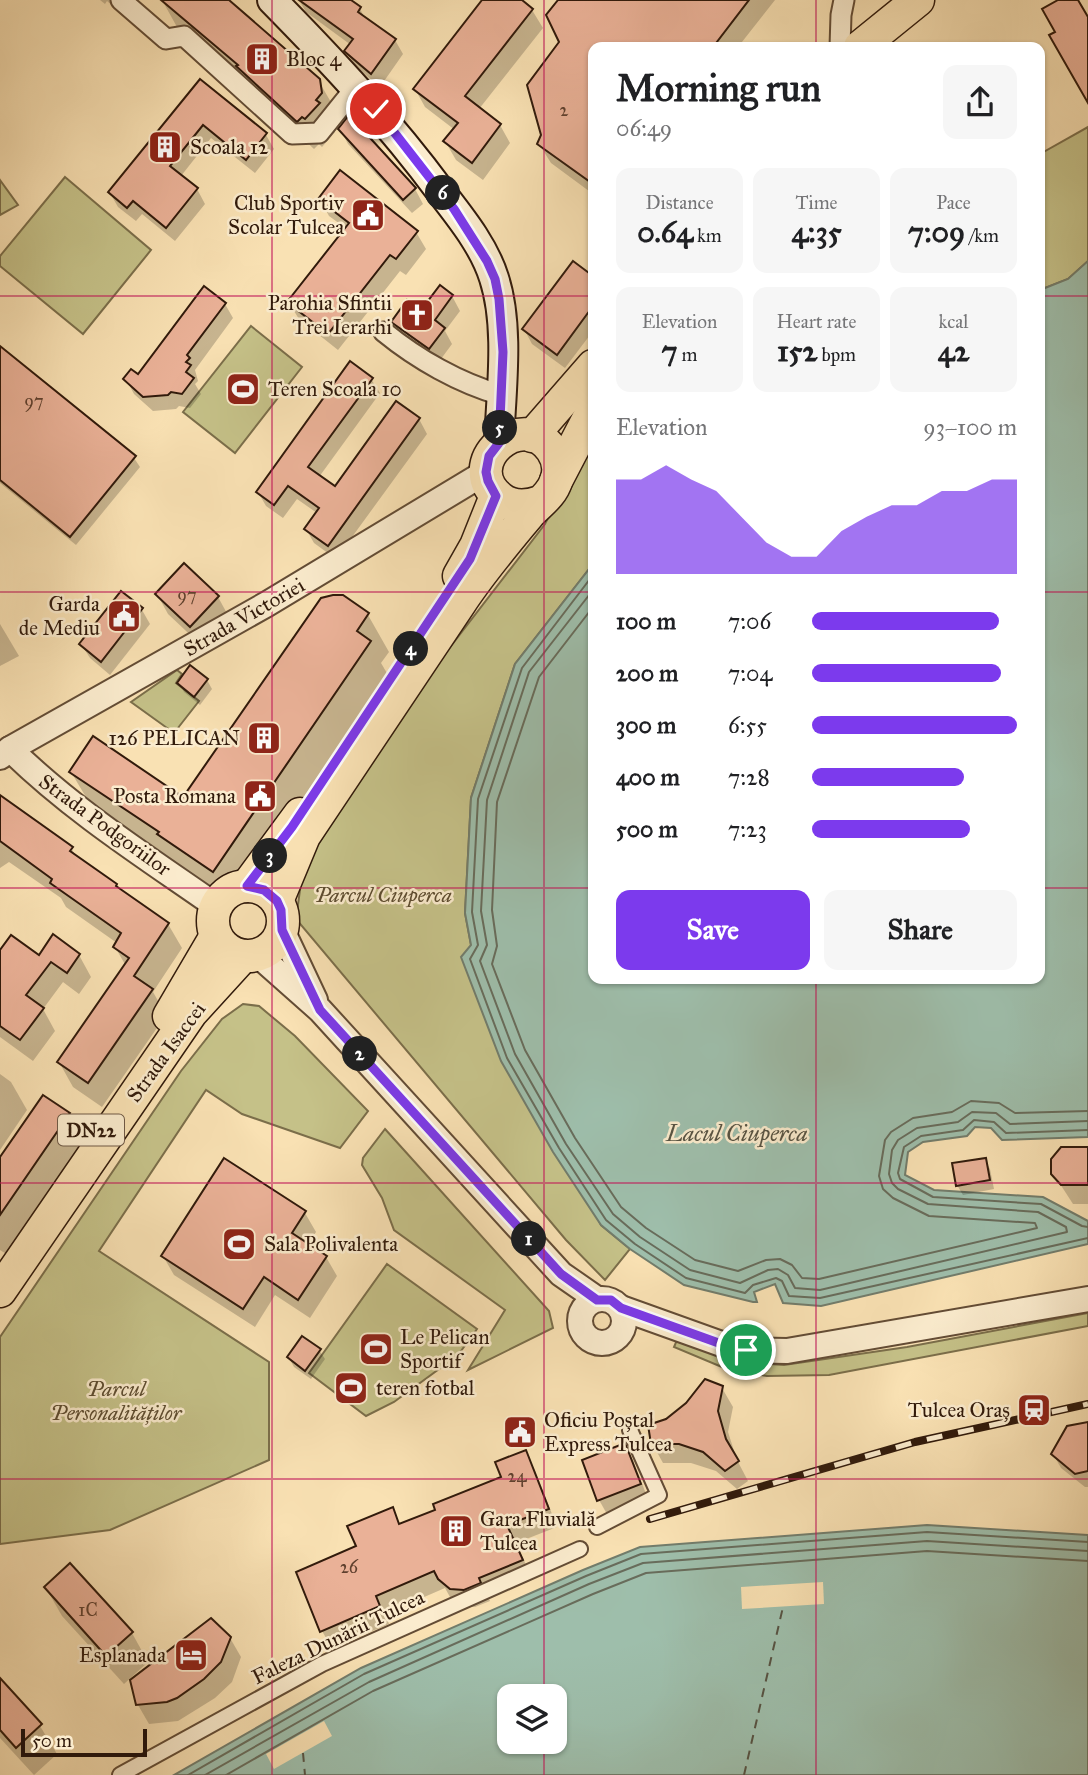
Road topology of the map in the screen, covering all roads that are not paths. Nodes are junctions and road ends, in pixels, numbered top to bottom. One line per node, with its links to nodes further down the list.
1 (121, 0): 9 (street)
2 (272, 0): 9 (main road)
3 (844, 0): 6 (street)
4 (918, 0): 7 (main road)
5 (942, 0): 8 (main road)
6 (840, 42)
7 (866, 42)
8 (891, 42)
9 (356, 87): 11 (main road)
10 (384, 332): 13 (street)
11 (503, 352): 13 (main road); 15 (main road)
12 (588, 371): 15 (main road, Strada Isaccei)
13 (501, 395): 15 (main road)
14 (588, 419): 17 (main road, Strada Isaccei)
15 (519, 438): 16 (main road, Strada Isaccei); 17 (main road)
16 (491, 484): 17 (main road); 18 (street, Strada Victoriei); 19 (main road, Strada Isaccei)
17 (548, 491): 20 (main road, Strada Isaccei)
18 (3, 748): 21 (street, Strada Podgoriilor)
19 (247, 886): 20 (main road); 21 (main road, Strada Isaccei)
20 (279, 916): 22 (main road, Strada Isaccei); 23 (street)
21 (216, 921): 22 (main road); 24 (main road, Strada Isaccei / DN22)
22 (250, 956): 23 (street); 25 (main road, Strada Isaccei / DN22)
23 (320, 1010): 27 (street)
24 (0, 1263)
25 (0, 1291)
26 (1088, 1299): 28 (street)
27 (589, 1307): 28 (street); 28 (street)
28 (622, 1319)
29 (630, 1430): 30 (street)
30 (597, 1527)
31 (580, 1549): 32 (street, Faleza Dunării Tulcea)
32 (120, 1775)

